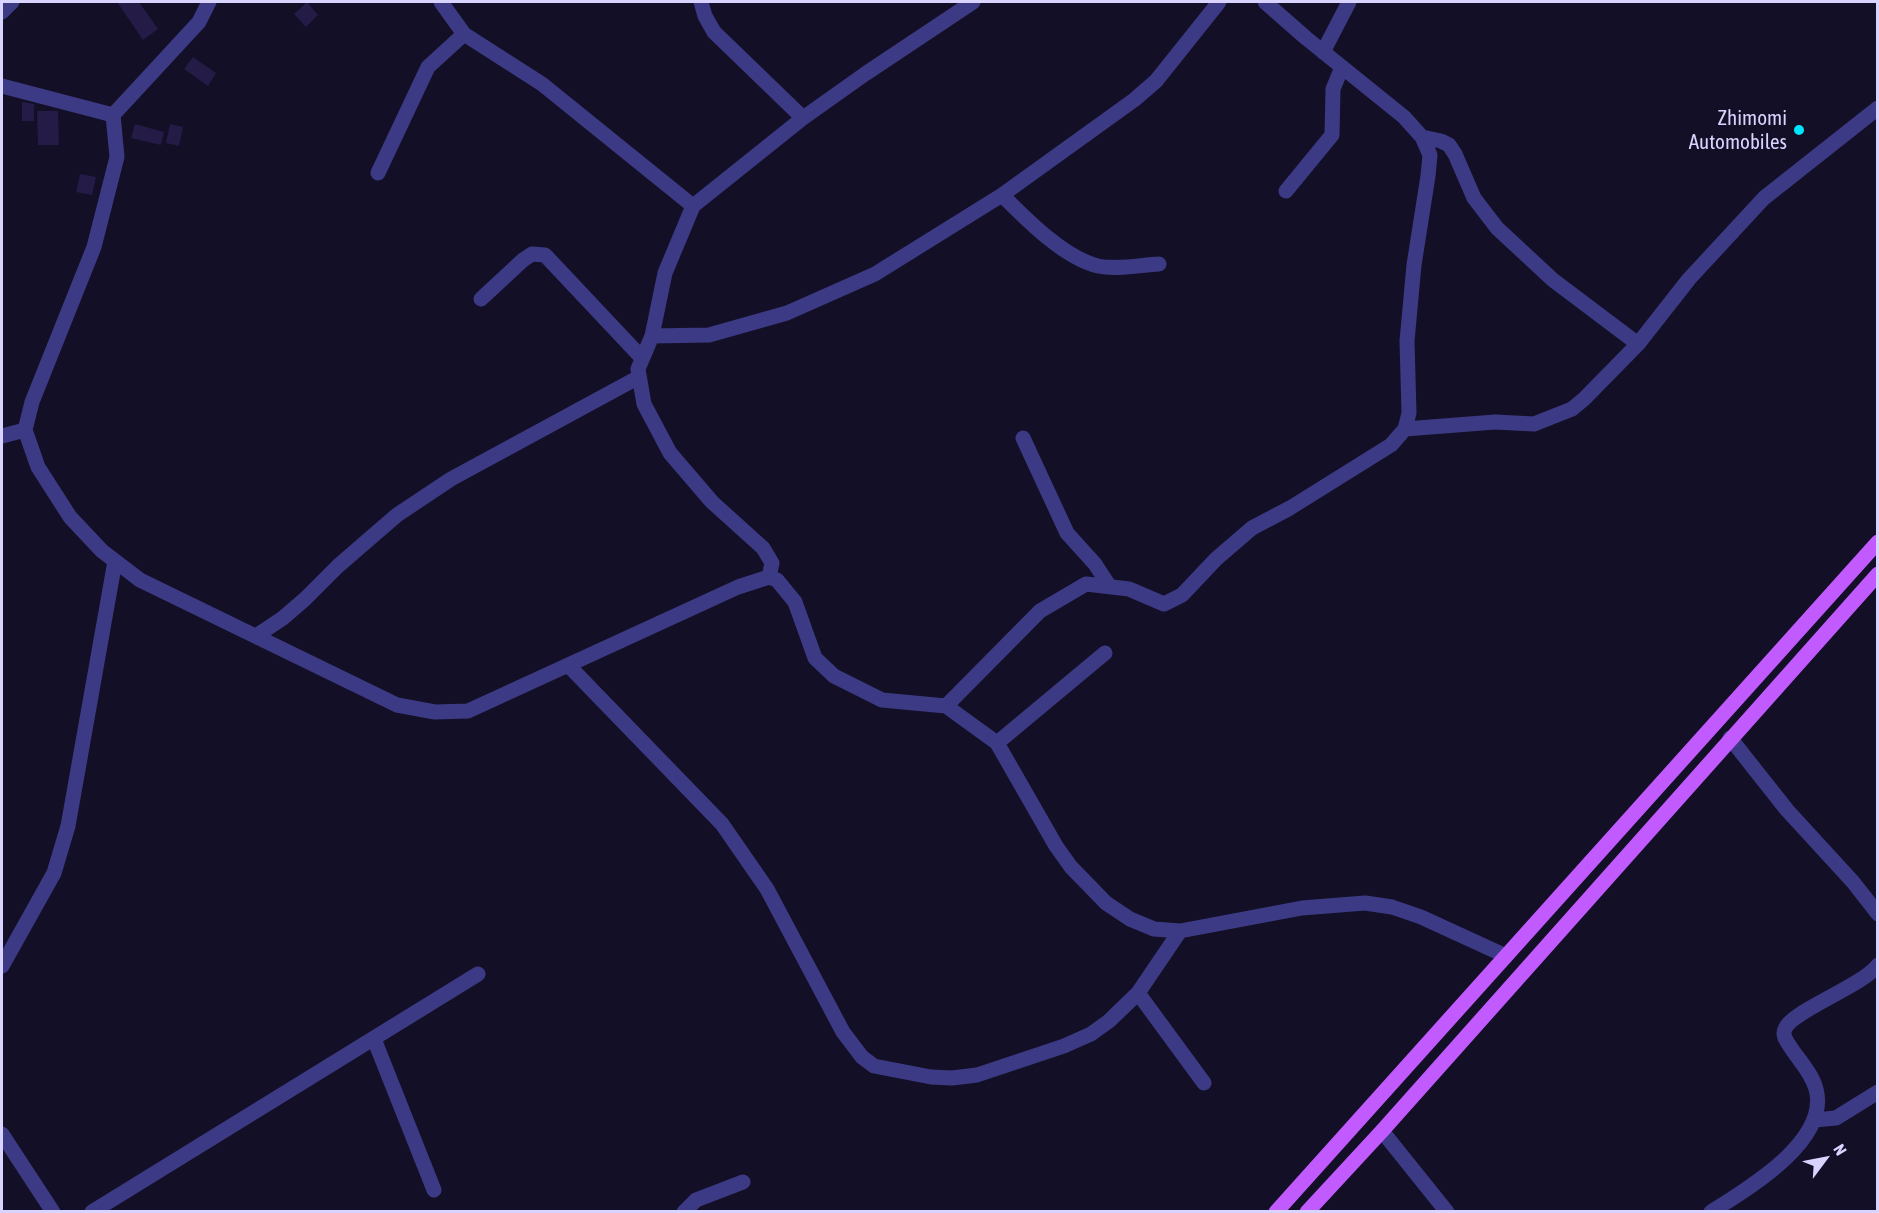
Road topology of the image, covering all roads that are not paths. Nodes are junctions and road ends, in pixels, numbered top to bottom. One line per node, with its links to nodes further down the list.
1 (12, 2): 9 (street)
2 (209, 2): 15 (street)
3 (441, 2): 10 (street)
4 (701, 2): 16 (street)
5 (973, 2): 16 (street)
6 (1219, 2): 20 (street)
7 (1265, 2): 11 (street)
8 (1349, 2): 11 (street)
9 (2, 12)
10 (464, 34): 18 (street); 21 (street)
11 (1323, 52): 12 (street)
12 (1342, 67): 17 (street); 19 (street)
13 (2, 86): 15 (street)
14 (1878, 108): 25 (street)
15 (113, 115): 29 (street)
16 (803, 118): 21 (street)
17 (1422, 136): 25 (street); 28 (street)
18 (378, 173)
19 (1286, 191)
20 (1002, 195): 22 (street); 24 (street)
21 (693, 206): 24 (street)
22 (1159, 264)
23 (481, 299): 26 (street)
24 (652, 336): 26 (street)
25 (1638, 344): 28 (street)
26 (642, 358): 27 (street)
27 (639, 377): 35 (street); 37 (street)
28 (1405, 429): 36 (street)
29 (25, 430): 30 (street); 33 (street)
30 (2, 436)
31 (1023, 438): 36 (street)
32 (1878, 542): 45 (main road)
33 (115, 561): 37 (street); 47 (street)
34 (1878, 574): 41 (main road)
35 (769, 577): 39 (street); 40 (street)
36 (1110, 587): 40 (street)
37 (256, 636): 39 (street)
38 (1105, 653): 42 (street)
39 (568, 665): 49 (street)
40 (946, 706): 42 (street)
41 (1730, 738): 43 (street); 54 (main road)
42 (997, 743): 44 (street)
43 (1878, 914)
44 (1180, 930): 45 (street); 49 (street)
45 (1506, 956): 61 (main road)
46 (1878, 965): 53 (street)
47 (2, 966)
48 (478, 974): 50 (street)
49 (1138, 993): 51 (street)
50 (374, 1039): 57 (street); 59 (street)
51 (1204, 1083)
52 (1878, 1092): 53 (street)
53 (1814, 1120): 64 (street)
54 (1382, 1131): 62 (main road); 63 (street)
55 (2, 1134): 58 (street)
56 (743, 1182): 60 (street)
57 (434, 1190)
58 (53, 1212)
59 (92, 1212)
60 (684, 1212)
61 (1276, 1212)
62 (1307, 1212)
63 (1447, 1212)
64 (1711, 1212)

